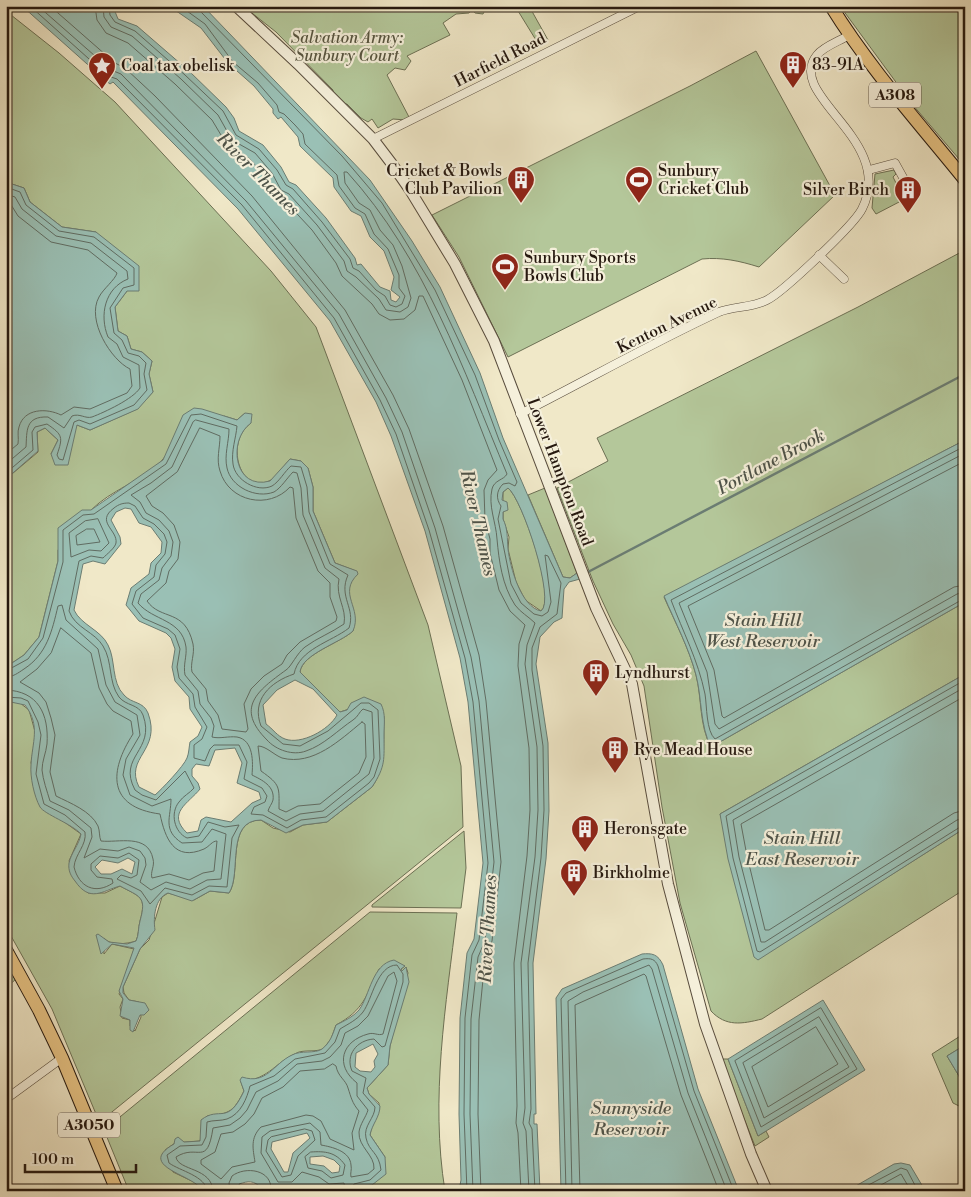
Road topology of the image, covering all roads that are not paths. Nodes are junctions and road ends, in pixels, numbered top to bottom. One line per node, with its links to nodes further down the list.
1 (236, 6): 5 (street, Lower Hampton Road)
2 (640, 6): 5 (street, Harfield Road)
3 (831, 6): 4 (main road, A308)
4 (849, 35): 6 (street, Kenton Avenue); 7 (main road, A308)
5 (372, 139): 11 (street, Lower Hampton Road)
6 (869, 170): 8 (street); 9 (street, Kenton Avenue)
7 (965, 180)
8 (910, 190)
9 (819, 255): 10 (street); 11 (street, Kenton Avenue)
10 (844, 279)
11 (520, 414): 16 (street, Lower Hampton Road)
12 (6, 950): 13 (main road, A3050)
13 (62, 1058): 14 (street); 15 (main road, A3050)
14 (6, 1099)
15 (117, 1191)
16 (767, 1191)

